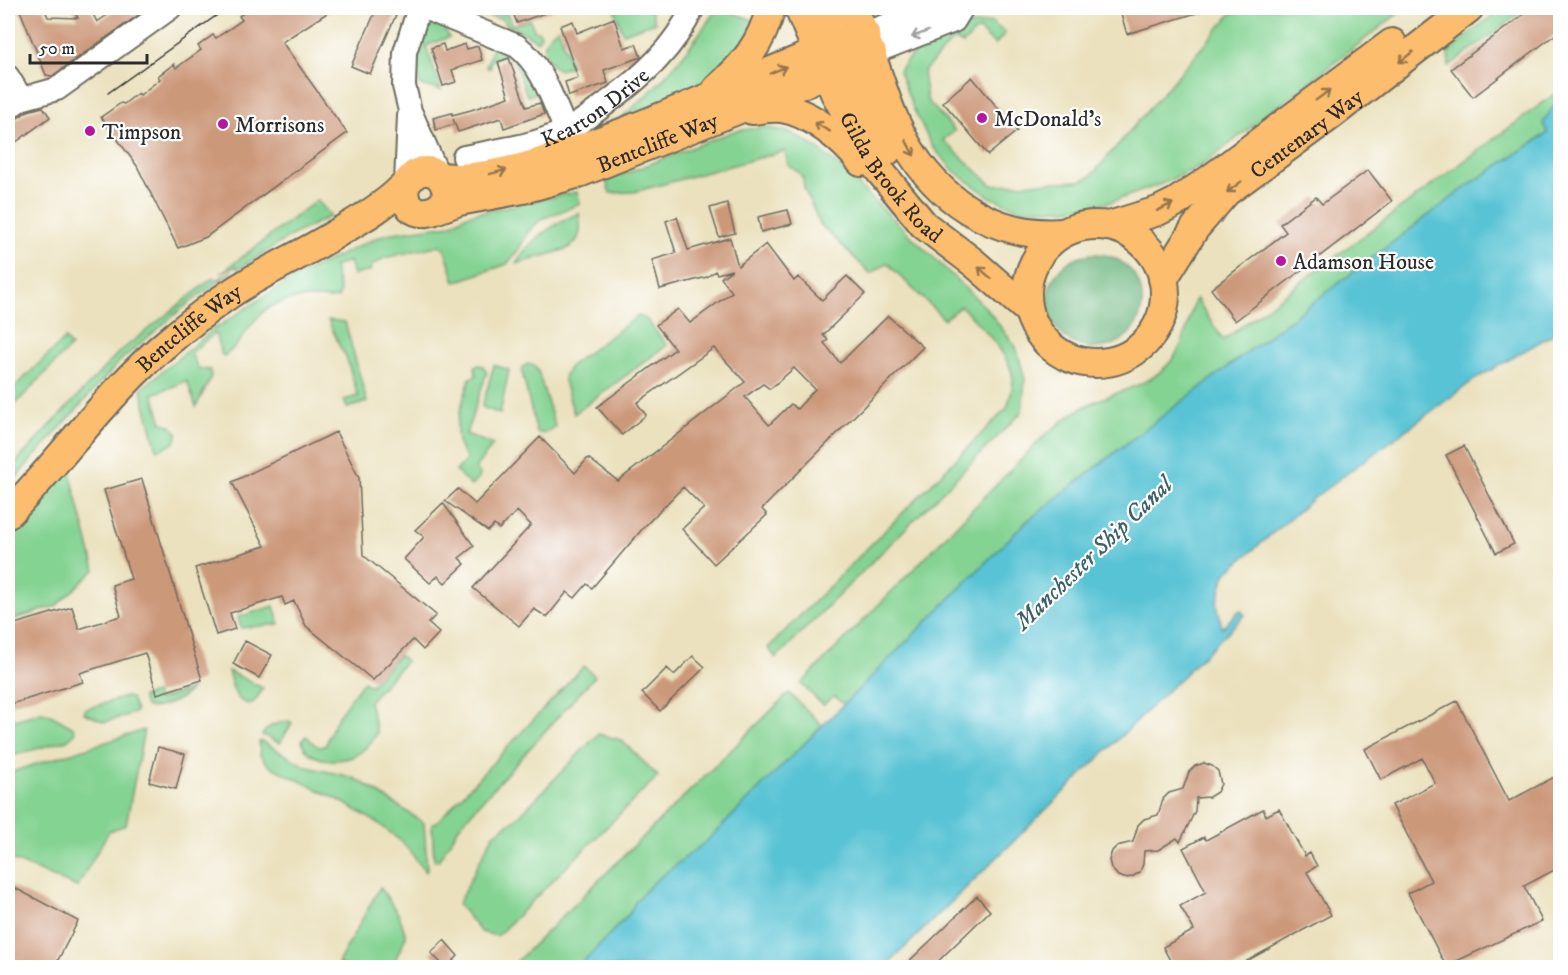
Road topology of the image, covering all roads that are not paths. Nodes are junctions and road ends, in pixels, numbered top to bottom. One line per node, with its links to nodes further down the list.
1 (170, 8): 14 (street)
2 (419, 8): 15 (street)
3 (425, 8): 17 (street)
4 (693, 8): 17 (street, Kearton Drive)
5 (771, 8): 16 (main road)
6 (799, 8): 13 (main road, Gilda Brook Road)
7 (828, 8): 13 (main road)
8 (853, 8): 13 (main road, Gilda Brook Road)
9 (934, 8): 13 (street)
10 (962, 8): 13 (street, one-way to 13)
11 (1439, 8): 23 (main road, Centenary Way, one-way to 11)
12 (1469, 8): 26 (main road, Centenary Way, one-way to 26)
13 (838, 58): 16 (main road, Bentcliffe Way); 22 (main road); 24 (main road, Gilda Brook Road, one-way to 24)
14 (10, 92)
15 (410, 111): 19 (street); 20 (street)
16 (706, 111): 19 (main road, Bentcliffe Way, one-way to 16); 21 (main road, Bentcliffe Way); 22 (main road, Gilda Brook Road, one-way to 16)
17 (566, 130): 18 (street, Kearton Drive)
18 (464, 157)
19 (439, 176): 20 (main road); 21 (main road)
20 (406, 184): 21 (main road); 25 (main road, Bentcliffe Way)
21 (429, 211): 25 (main road, Bentcliffe Way)
22 (924, 225): 27 (main road, Gilda Brook Road, one-way to 22)
23 (1109, 226): 24 (main road); 26 (main road)
24 (1063, 233): 27 (main road)
25 (329, 239): 28 (main road, Bentcliffe Way)
26 (1163, 279): 27 (main road)
27 (1029, 311)
28 (8, 514)

